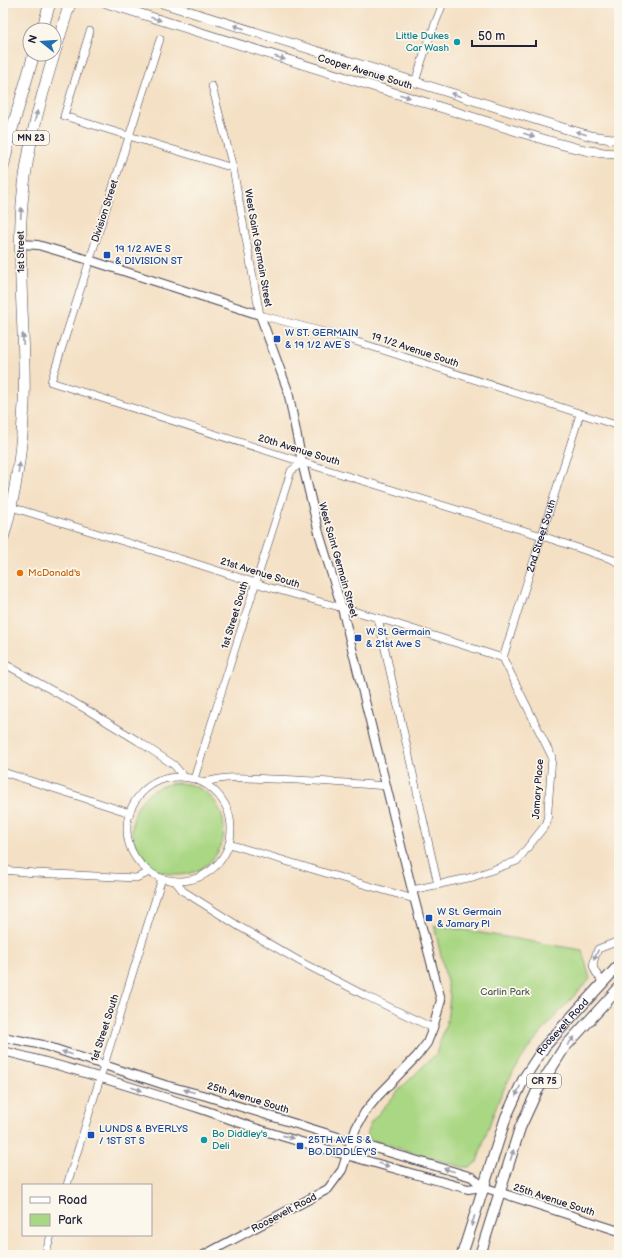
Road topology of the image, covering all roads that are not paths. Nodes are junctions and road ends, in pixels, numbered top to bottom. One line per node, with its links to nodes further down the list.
1 (50, 3): 6 (highway)
2 (70, 3): 17 (highway, 1st Street / MN 23, one-way to 2)
3 (106, 3): 14 (main road, Cooper Avenue South, one-way to 14)
4 (162, 3): 10 (main road, one-way to 4)
5 (443, 3): 10 (street)
6 (44, 22)
7 (90, 32): 12 (street)
8 (160, 39): 12 (street, Division Street)
9 (32, 62): 15 (highway, MN 23)
10 (414, 82): 13 (main road, one-way to 10)
11 (212, 86): 16 (street, West Saint Germain Street)
12 (129, 137): 16 (street); 18 (street, Division Street)
13 (619, 140)
14 (619, 154)
15 (3, 168)
16 (233, 168): 19 (street, West Saint Germain Street)
17 (21, 244): 18 (street, 19 1/2 Avenue South); 24 (highway, 1st Street / MN 23, one-way to 17)
18 (89, 260): 19 (street, 19 1/2 Avenue South); 20 (street, Division Street)
19 (260, 315): 21 (street, 19 1/2 Avenue South); 23 (street, West Saint Germain Street)
20 (51, 382): 23 (street, 20th Avenue South)
21 (580, 414): 22 (street, 19 1/2 Avenue South); 25 (street, 2nd Street South)
22 (619, 426)
23 (302, 462): 25 (street, 20th Avenue South); 28 (street, 1st Street South); 29 (street, West Saint Germain Street)
24 (11, 507): 26 (highway, MN 23); 28 (street, 21st Avenue South)
25 (542, 536): 27 (street, 20th Avenue South); 31 (street, 2nd Street South)
26 (3, 538)
27 (619, 564)
28 (255, 583): 29 (street, 21st Avenue South); 35 (street, 1st Street South)
29 (342, 608): 30 (street, 21st Avenue South); 37 (street, West Saint Germain Street)
30 (378, 618): 31 (street, 21st Avenue South); 44 (street)
31 (503, 658): 44 (street, Jamary Place)
32 (3, 662): 34 (street)
33 (3, 772): 38 (street)
34 (184, 777): 35 (street); 38 (street)
35 (194, 778): 36 (street)
36 (204, 783): 37 (street); 39 (street)
37 (386, 786): 45 (street, West Saint Germain Street)
38 (130, 813): 41 (street)
39 (229, 844): 43 (street); 46 (street)
40 (3, 870): 41 (street)
41 (150, 872): 42 (street)
42 (162, 878): 43 (street); 54 (street, 1st Street South)
43 (175, 881): 51 (street)
44 (438, 884): 45 (street, Jamary Place)
45 (412, 890): 46 (street, West Saint Germain Street)
46 (414, 899): 51 (street, West Saint Germain Street)
47 (619, 937): 49 (street, one-way to 49)
48 (619, 965): 49 (main road, Roosevelt Road / CR 75)
49 (603, 982): 59 (main road, Roosevelt Road / CR 75, one-way to 59)
50 (619, 988): 60 (main road, Roosevelt Road / CR 75, one-way to 50)
51 (433, 1028): 56 (street, West Saint Germain Street)
52 (3, 1037): 54 (street, 25th Avenue South, one-way to 52)
53 (3, 1051): 55 (street, 25th Avenue South)
54 (104, 1065): 55 (street, 1st Street South); 56 (street, 25th Avenue South, one-way to 54)
55 (100, 1078): 57 (street, 25th Avenue South, one-way to 57); 58 (street, 1st Street South)
56 (351, 1141): 57 (street, West Saint Germain Street); 59 (street, 25th Avenue South, one-way to 56)
57 (347, 1154): 59 (street, 25th Avenue South, one-way to 59); 64 (street, Roosevelt Road)
58 (67, 1184)
59 (483, 1187): 60 (street, 25th Avenue South); 65 (main road, CR 75, one-way to 65)
60 (500, 1192): 61 (street, 25th Avenue South); 66 (main road, CR 75)
61 (619, 1231)
62 (51, 1236): 63 (street)
63 (45, 1255)
64 (204, 1255)
65 (462, 1255)
66 (480, 1255)

